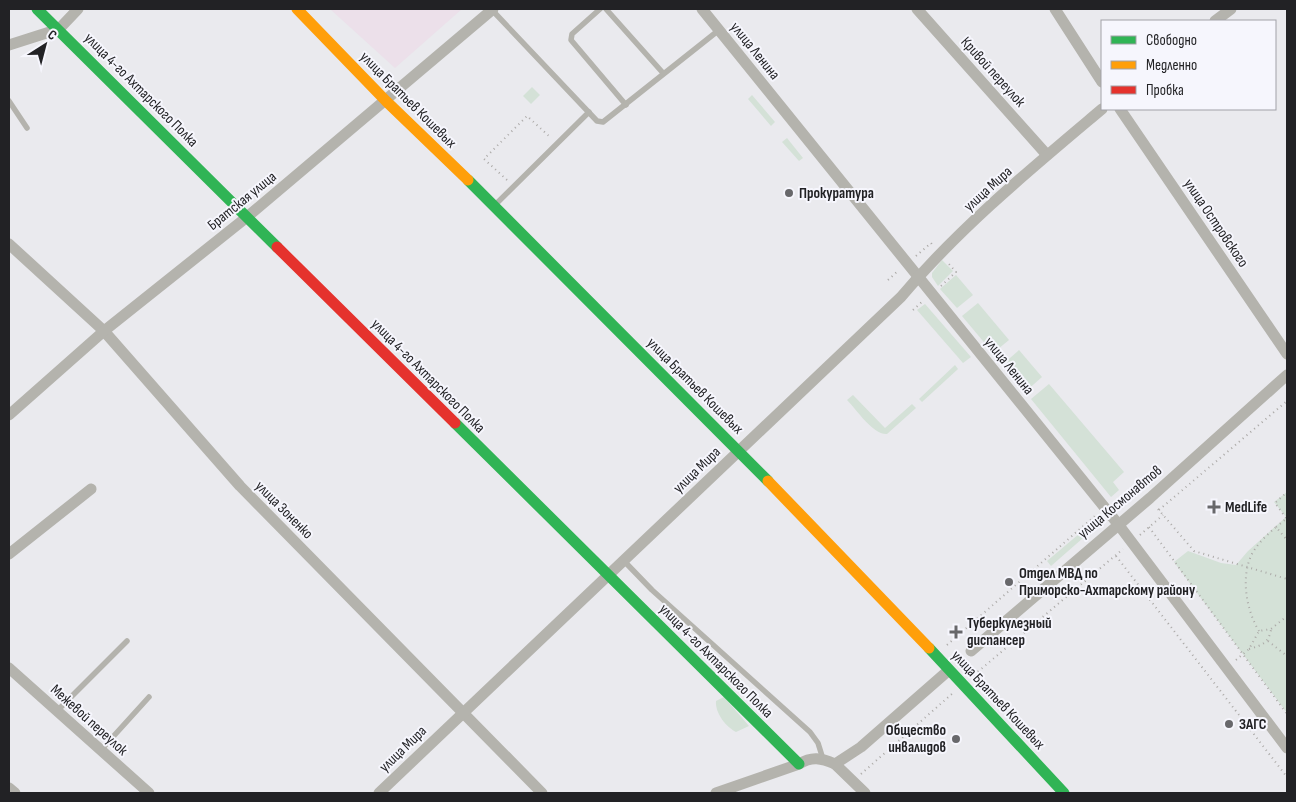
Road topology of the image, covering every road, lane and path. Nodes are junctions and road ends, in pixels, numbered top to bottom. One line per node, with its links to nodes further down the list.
1 (37, 9): 12 (street, улица 4-го Ахтарского Полка)
2 (78, 9): 12 (street)
3 (297, 9): 18 (street, улица Братьев Кошевых)
4 (492, 9): 18 (street, Братская улица); 22 (lane)
5 (600, 9): 19 (lane)
6 (606, 9): 15 (lane)
7 (702, 9): 13 (street, улица Ленина)
8 (917, 9): 25 (street, Кривой переулок)
9 (1055, 9): 16 (street)
10 (1231, 9): 11 (street)
11 (1216, 20)
12 (59, 29): 14 (street); 28 (street, улица 4-го Ахтарского Полка)
13 (718, 30): 15 (lane); 30 (street, улица Ленина)
14 (9, 45)
15 (663, 73): 19 (lane)
16 (1101, 80)
17 (9, 101): 23 (lane)
18 (386, 101): 27 (street, улица Братьев Кошевых); 28 (street, Братская улица)
19 (626, 104): 22 (lane)
20 (1101, 110): 25 (street, улица Мира)
21 (1121, 110): 32 (street, улица Островского)
22 (589, 112): 24 (lane)
23 (27, 128)
24 (558, 143): 26 (lane); 26 (path)
25 (1047, 155): 30 (street, улица Мира)
26 (514, 186): 27 (lane)
27 (495, 206): 36 (street, улица Братьев Кошевых)
28 (247, 217): 31 (street, Братская улица); 53 (street, улица 4-го Ахтарского Полка)
29 (9, 244): 31 (street, улица Зоненко)
30 (918, 278): 36 (street, улица Мира); 40 (street, улица Ленина)
31 (104, 331): 35 (street, Братская улица); 71 (street, улица Зоненко)
32 (1287, 354)
33 (1287, 375): 39 (street, улица Космонавтов)
34 (1287, 401): 41 (path)
35 (9, 415)
36 (739, 451): 51 (street, улица Мира); 63 (street, улица Братьев Кошевых)
37 (91, 489): 49 (street)
38 (1287, 492): 43 (path)
39 (1150, 498): 41 (path); 44 (street, улица Космонавтов)
40 (1105, 508): 44 (street, улица Ленина); 63 (path)
41 (1159, 510): 42 (path)
42 (1163, 515): 46 (path); 52 (path)
43 (1287, 518): 45 (path)
44 (1118, 524): 48 (street, улица Ленина); 61 (street, улица Космонавтов)
45 (1276, 526): 47 (path); 52 (path)
46 (1149, 528): 48 (path); 62 (path)
47 (1287, 540)
48 (1132, 542): 50 (path); 65 (street, улица Ленина)
49 (9, 554)
50 (1115, 555): 68 (path); 78 (path)
51 (624, 561): 53 (street, улица Мира); 75 (lane)
52 (1248, 568): 54 (path); 57 (path)
53 (607, 575): 71 (street, улица Мира); 76 (street, улица 4-го Ахтарского Полка)
54 (1287, 579)
55 (1287, 616): 56 (path)
56 (1271, 629): 57 (path); 59 (path)
57 (1259, 631): 60 (path)
58 (127, 641): 70 (lane)
59 (1268, 641): 60 (path); 64 (path)
60 (1249, 649): 62 (path)
61 (971, 651)
62 (1244, 654): 65 (path); 72 (path)
63 (936, 655): 67 (street, улица Братьев Кошевых)
64 (1287, 656)
65 (1226, 667): 73 (street, улица Ленина)
66 (9, 668): 70 (street, Межевой переулок)
67 (950, 670): 68 (street, улица Братьев Кошевых); 77 (street)
68 (963, 684): 79 (path); 87 (street, улица Братьев Кошевых)
69 (149, 697): 74 (lane)
70 (57, 711): 74 (street, Межевой переулок)
71 (462, 712): 83 (street, улица Мира); 84 (street, улица Зоненко)
72 (1287, 714)
73 (1287, 748)
74 (101, 750): 82 (street, Межевой переулок)
75 (823, 759): 76 (street); 77 (street)
76 (800, 764): 85 (street)
77 (835, 764): 79 (street)
78 (1287, 777)
79 (853, 782): 86 (street)
80 (9, 788): 81 (street)
81 (15, 793)
82 (149, 793)
83 (379, 793)
84 (542, 793)
85 (716, 793)
86 (865, 793)
87 (1064, 793)

